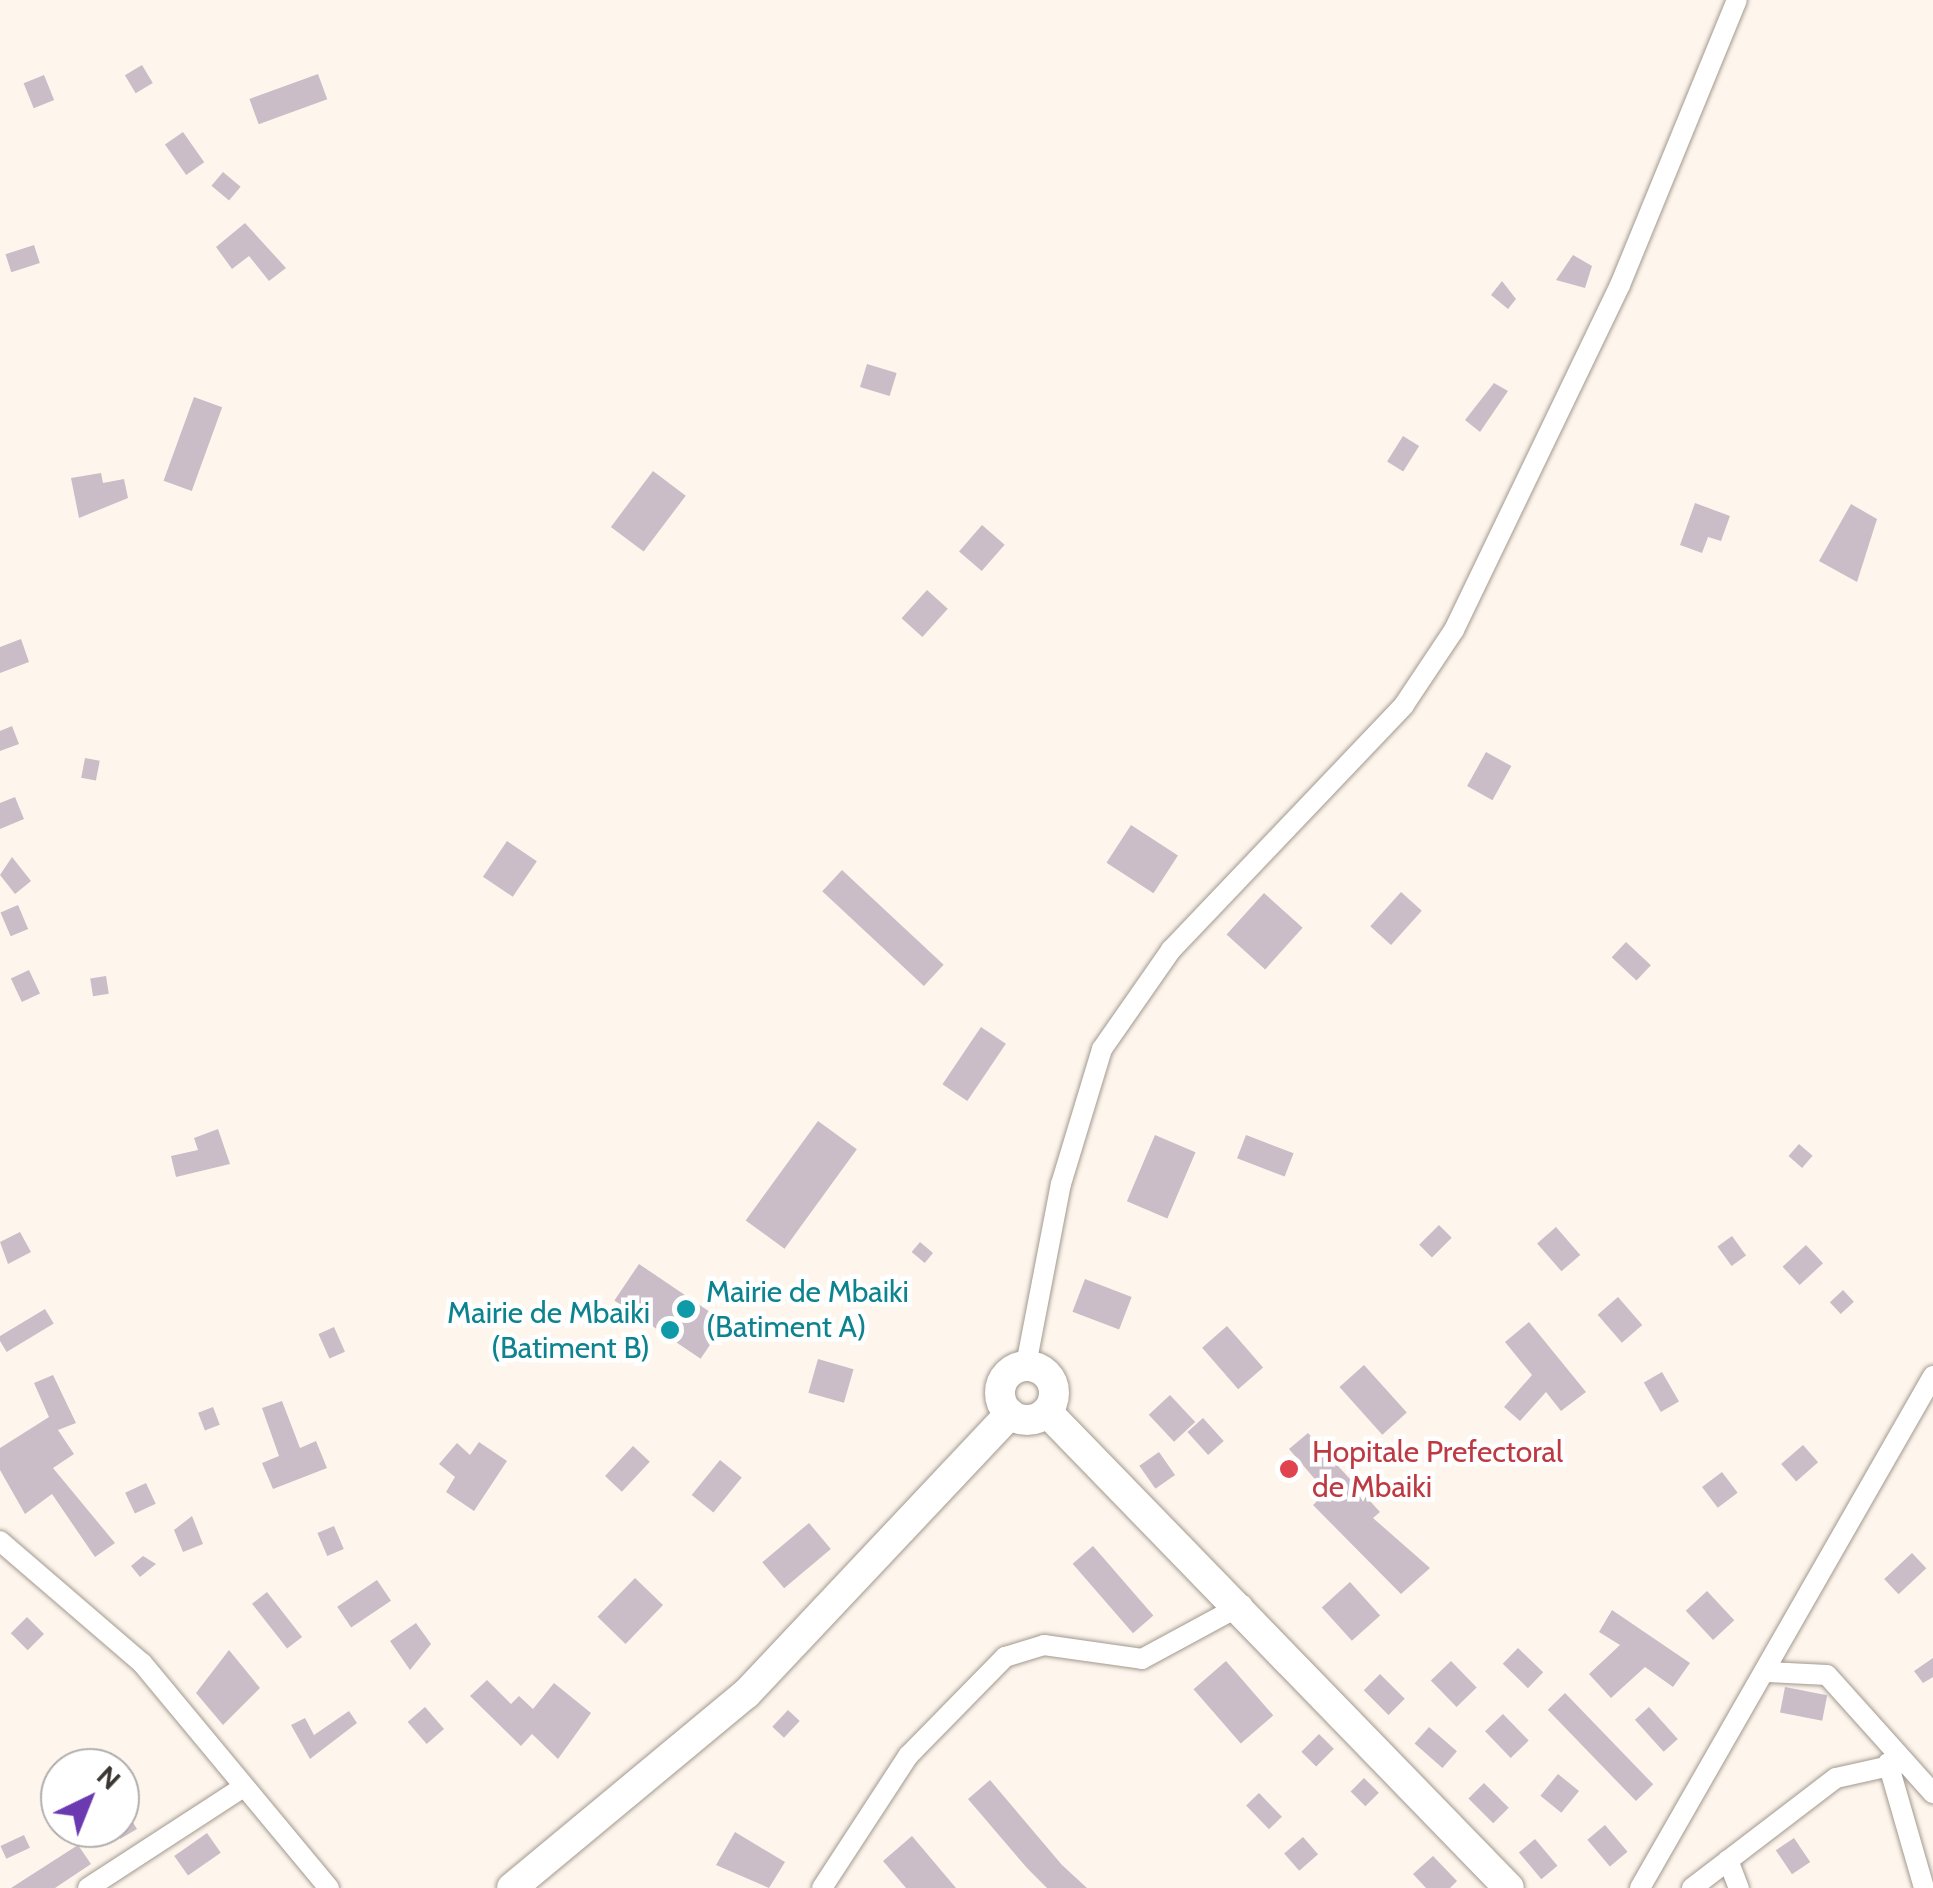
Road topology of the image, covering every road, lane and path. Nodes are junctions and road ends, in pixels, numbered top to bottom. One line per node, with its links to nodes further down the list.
1 (1737, 0): 2 (street)
2 (1026, 1366): 4 (main road); 5 (main road)
3 (1933, 1376): 8 (street)
4 (1048, 1412): 5 (main road); 7 (main road)
5 (1010, 1414): 15 (main road)
6 (0, 1541): 10 (street)
7 (1242, 1604): 16 (street); 17 (main road)
8 (1768, 1672): 9 (street); 18 (street)
9 (1896, 1763): 11 (street); 12 (street); 21 (street)
10 (239, 1790): 13 (street); 14 (street)
11 (1933, 1793)
12 (1728, 1860): 19 (street); 20 (street)
13 (88, 1888)
14 (328, 1888)
15 (512, 1888)
16 (822, 1888)
17 (1508, 1888)
18 (1640, 1888)
19 (1692, 1888)
20 (1738, 1888)
21 (1924, 1888)

